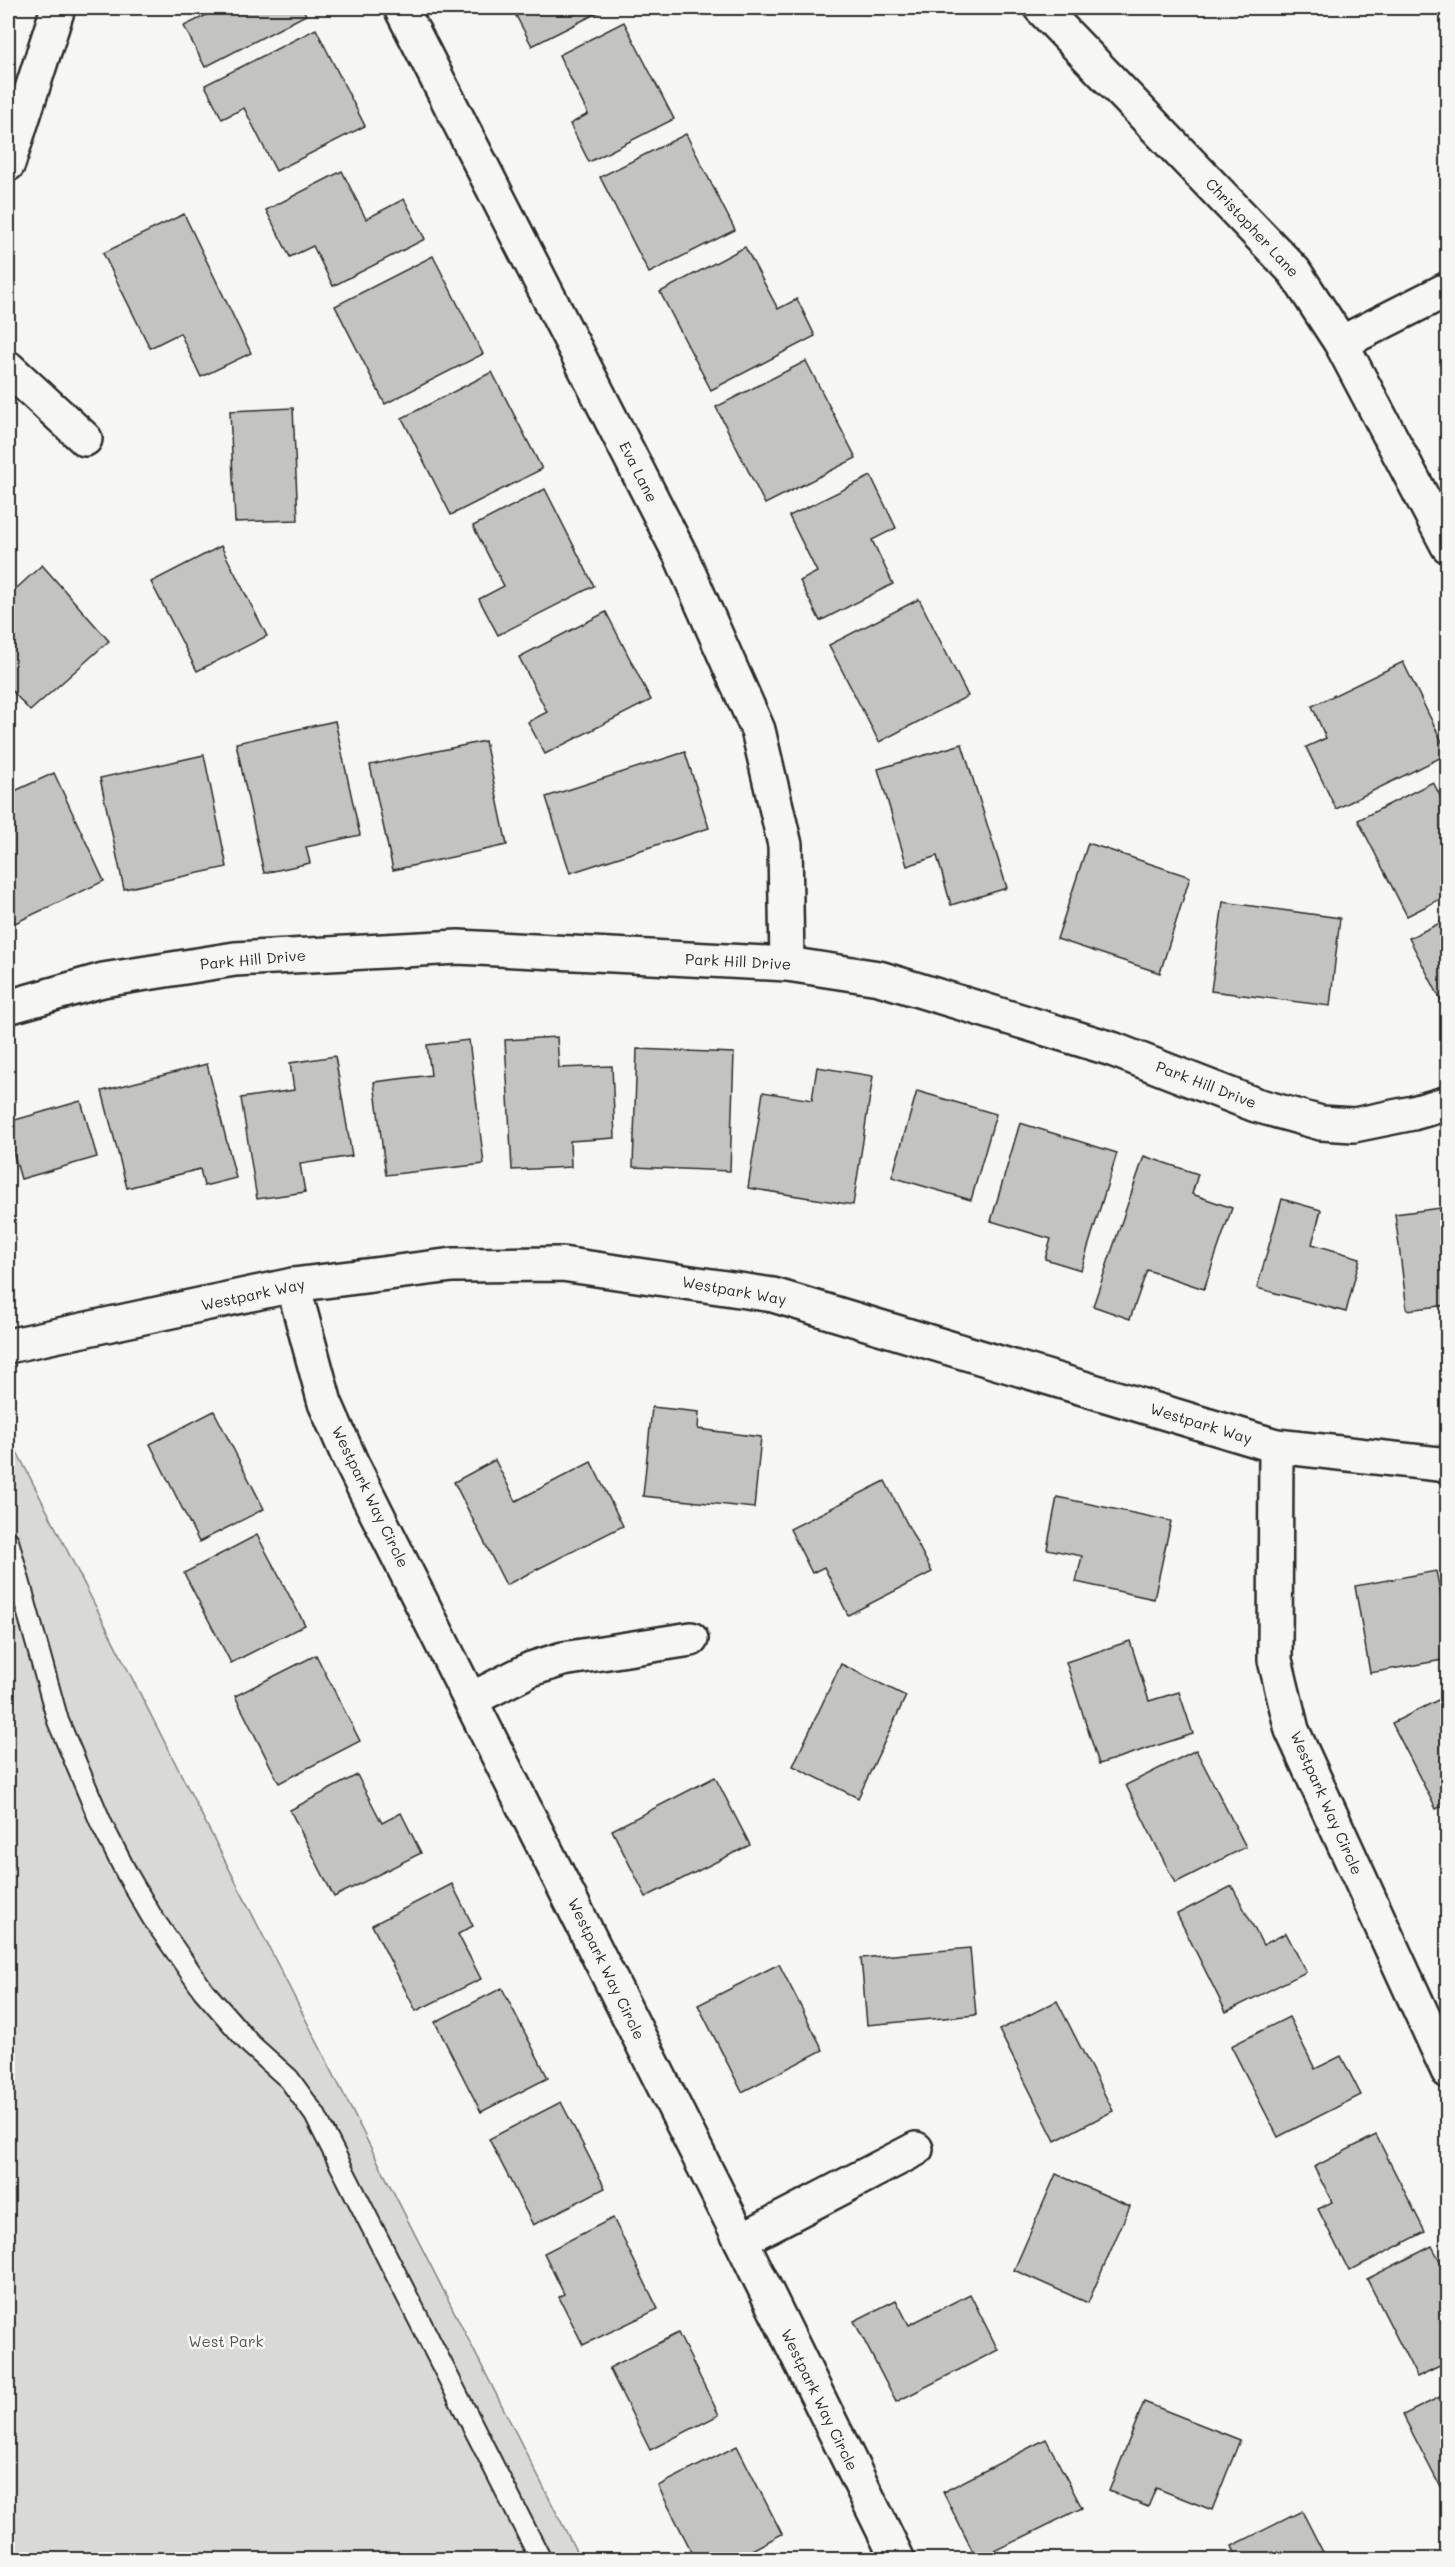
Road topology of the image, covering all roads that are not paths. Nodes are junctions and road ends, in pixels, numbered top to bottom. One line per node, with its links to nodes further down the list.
1 (58, 8): 4 (street)
2 (401, 8): 10 (street, Eva Lane)
3 (1041, 8): 6 (street, Christopher Lane)
4 (8, 164)
5 (1448, 289): 6 (street)
6 (1341, 343): 9 (street, Christopher Lane)
7 (8, 368): 8 (street)
8 (85, 440)
9 (1448, 546)
10 (787, 964): 11 (street, Park Hill Drive); 12 (street, Park Hill Drive)
11 (8, 1007)
12 (1448, 1103)
13 (293, 1285): 14 (street, Westpark Way); 15 (street, Westpark Way); 19 (street, Westpark Way Circle)
14 (8, 1346)
15 (1276, 1446): 16 (street, Westpark Way); 20 (street, Westpark Way Circle)
16 (1448, 1466)
17 (8, 1541): 23 (lane)
18 (691, 1639): 19 (street)
19 (472, 1699): 22 (street, Westpark Way Circle)
20 (1448, 2071)
21 (916, 2149): 22 (street)
22 (741, 2240): 24 (street, Westpark Way Circle)
23 (541, 2559)
24 (897, 2559)

